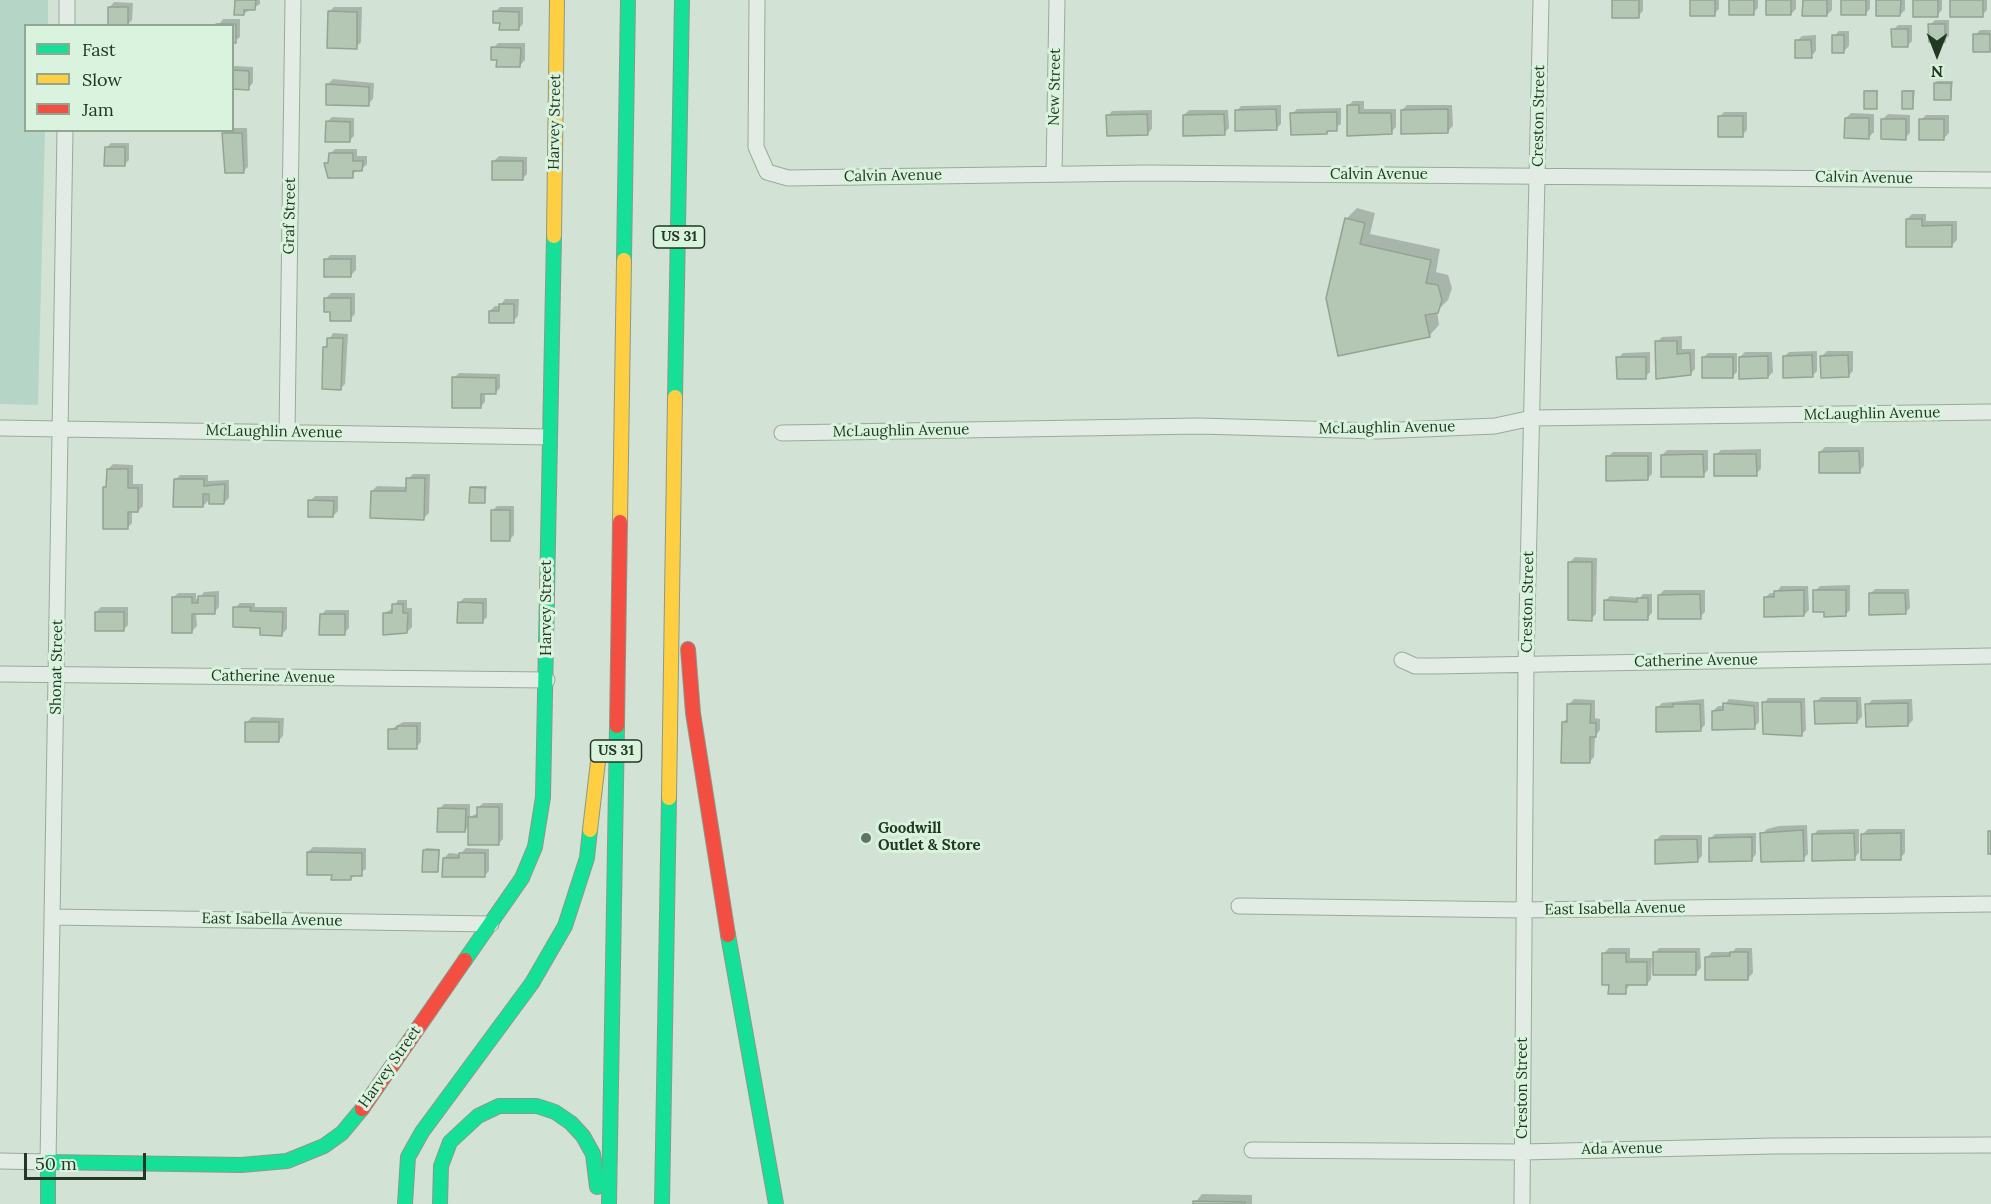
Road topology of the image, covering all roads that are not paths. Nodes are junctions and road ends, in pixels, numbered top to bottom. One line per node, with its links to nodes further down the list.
1 (67, 0): 9 (street)
2 (293, 0): 18 (street, Graf Street)
3 (557, 0): 20 (main road, Harvey Street)
4 (628, 0): 21 (main road, US 31)
5 (682, 0): 22 (main road, US 31)
6 (757, 0): 11 (street, Calvin Avenue)
7 (1057, 0): 11 (street, New Street)
8 (1541, 0): 12 (street, Creston Street)
9 (67, 24)
10 (65, 132): 17 (street, Shonat Street)
11 (1054, 174): 12 (street, Calvin Avenue)
12 (1539, 174): 13 (street, Calvin Avenue); 15 (street, Creston Street)
13 (1991, 180)
14 (1991, 412): 15 (street, McLaughlin Avenue)
15 (1532, 418): 19 (street, McLaughlin Avenue); 25 (street, Creston Street)
16 (0, 428): 17 (street, McLaughlin Avenue)
17 (60, 429): 18 (street, McLaughlin Avenue); 27 (street, Shonat Street)
18 (286, 433): 20 (street, McLaughlin Avenue)
19 (782, 433)
20 (549, 437): 29 (main road, Harvey Street)
21 (621, 473): 28 (main road); 45 (main road, US 31)
22 (675, 474): 46 (main road, US 31); 47 (main road)
23 (1991, 656): 25 (street, Catherine Avenue)
24 (1402, 660): 25 (street, Catherine Avenue)
25 (1526, 664): 33 (street, Creston Street)
26 (0, 674): 27 (street, Catherine Avenue)
27 (56, 674): 29 (street, Catherine Avenue); 34 (street, Shonat Street)
28 (603, 678)
29 (547, 680): 35 (main road, Harvey Street)
30 (600, 735): 42 (main road)
31 (1991, 904): 33 (street, East Isabella Avenue)
32 (1239, 906): 33 (street, East Isabella Avenue)
33 (1522, 910): 38 (street, Creston Street)
34 (52, 917): 35 (street, East Isabella Avenue); 40 (street, Shonat Street)
35 (491, 924): 40 (main road, Harvey Street)
36 (1991, 1145): 38 (street, Ada Avenue)
37 (1252, 1150): 38 (street, Ada Avenue)
38 (1523, 1152): 48 (street, Creston Street)
39 (0, 1161): 40 (street)
40 (48, 1162): 41 (main road, Shonat Street)
41 (48, 1204)
42 (405, 1204)
43 (440, 1204): 44 (main road)
44 (597, 1204)
45 (609, 1204)
46 (662, 1204)
47 (776, 1204)
48 (1522, 1204)

